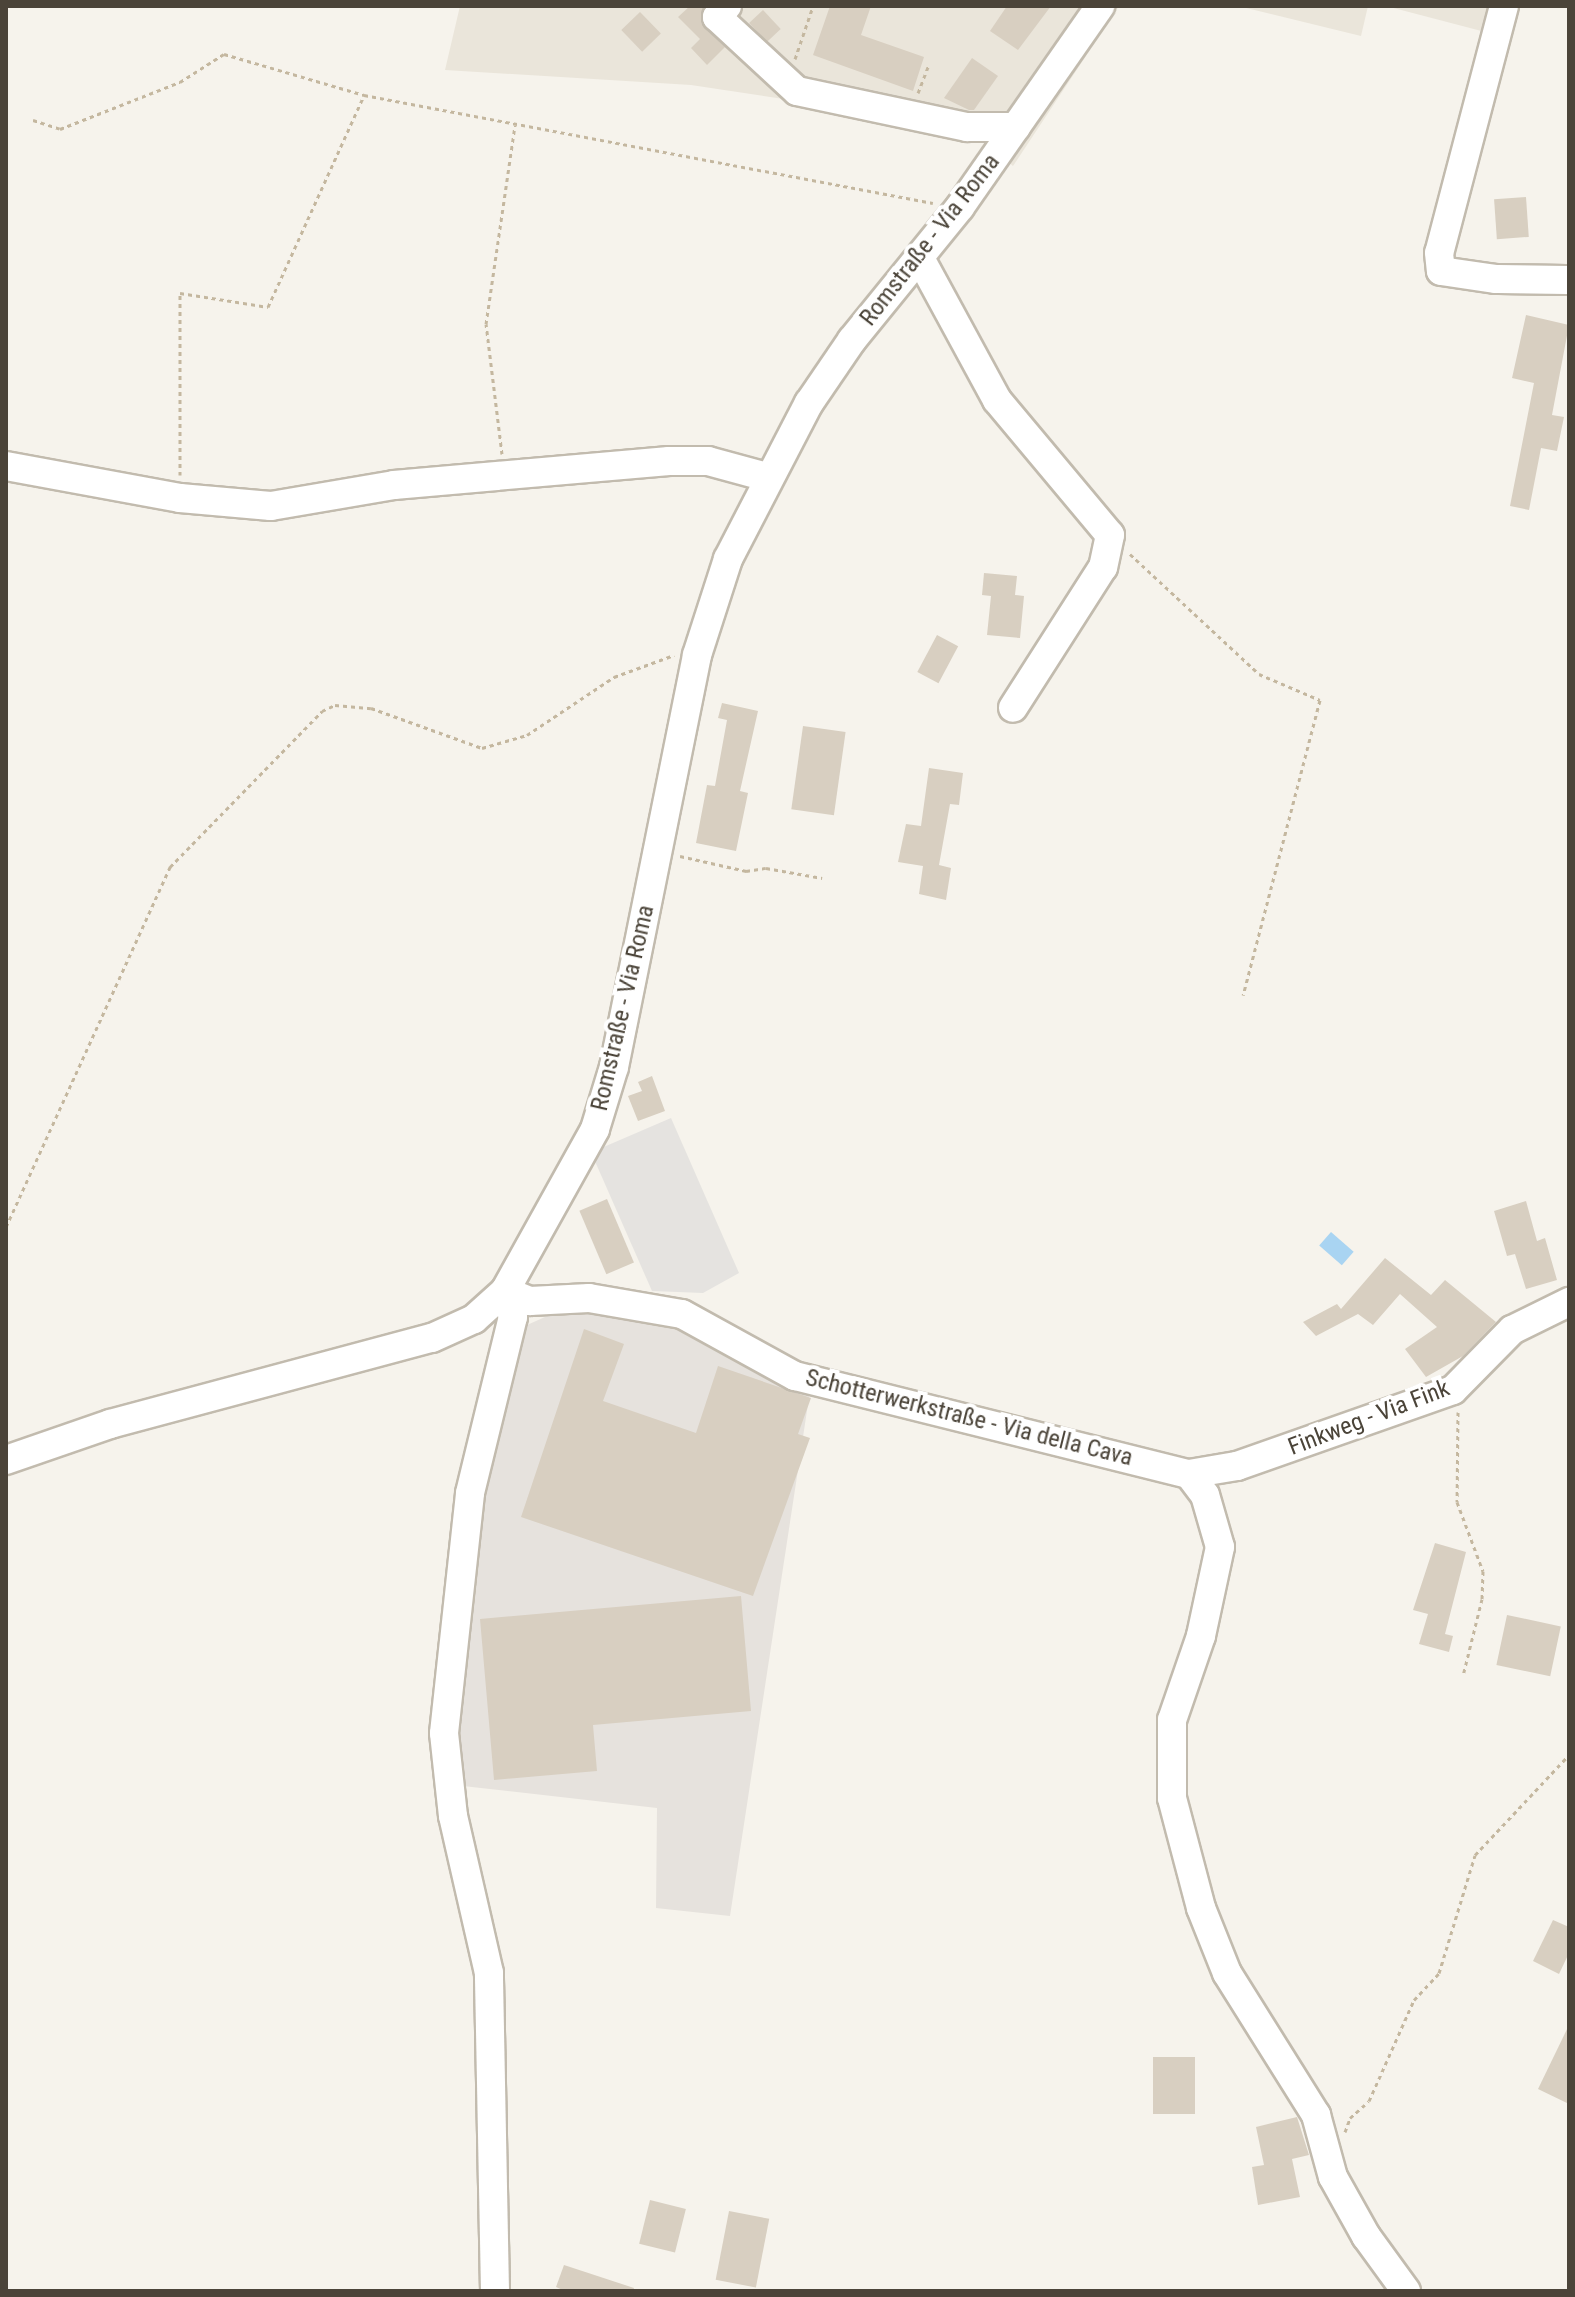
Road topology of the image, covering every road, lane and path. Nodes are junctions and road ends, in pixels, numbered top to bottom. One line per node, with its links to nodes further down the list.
1 (727, 6): 6 (street)
2 (813, 6): 6 (path)
3 (1100, 6): 11 (street, Romstraße - Via Roma)
4 (1504, 6): 14 (street)
5 (929, 64): 8 (path)
6 (787, 84): 8 (street)
7 (364, 95): 9 (path); 10 (path); 18 (path)
8 (909, 115): 11 (street)
9 (33, 120)
10 (515, 125): 12 (path); 16 (path)
11 (1005, 125): 13 (street, Romstraße - Via Roma)
12 (936, 211)
13 (921, 260): 17 (street, Romstraße - Via Roma); 19 (street)
14 (1569, 280)
15 (6, 466): 18 (street)
16 (505, 476): 17 (street); 18 (street)
17 (767, 477): 22 (street, Romstraße - Via Roma)
18 (180, 498)
19 (1110, 535): 21 (street); 24 (path)
20 (675, 669): 25 (path)
21 (1013, 708)
22 (657, 851): 23 (path); 26 (street, Romstraße - Via Roma)
23 (822, 878)
24 (1243, 995)
25 (6, 1227)
26 (505, 1291): 29 (street, Romstraße - Via Roma); 30 (street, Schotterwerkstraße - Via della Cava); 34 (street)
27 (1569, 1302): 28 (street, Finkweg - Via Fink)
28 (1453, 1390): 30 (street, Finkweg - Via Fink); 31 (path)
29 (6, 1460)
30 (1189, 1474): 35 (street)
31 (1463, 1676)
32 (1569, 1755): 33 (path)
33 (1342, 2142)
34 (495, 2291)
35 (1406, 2291)

